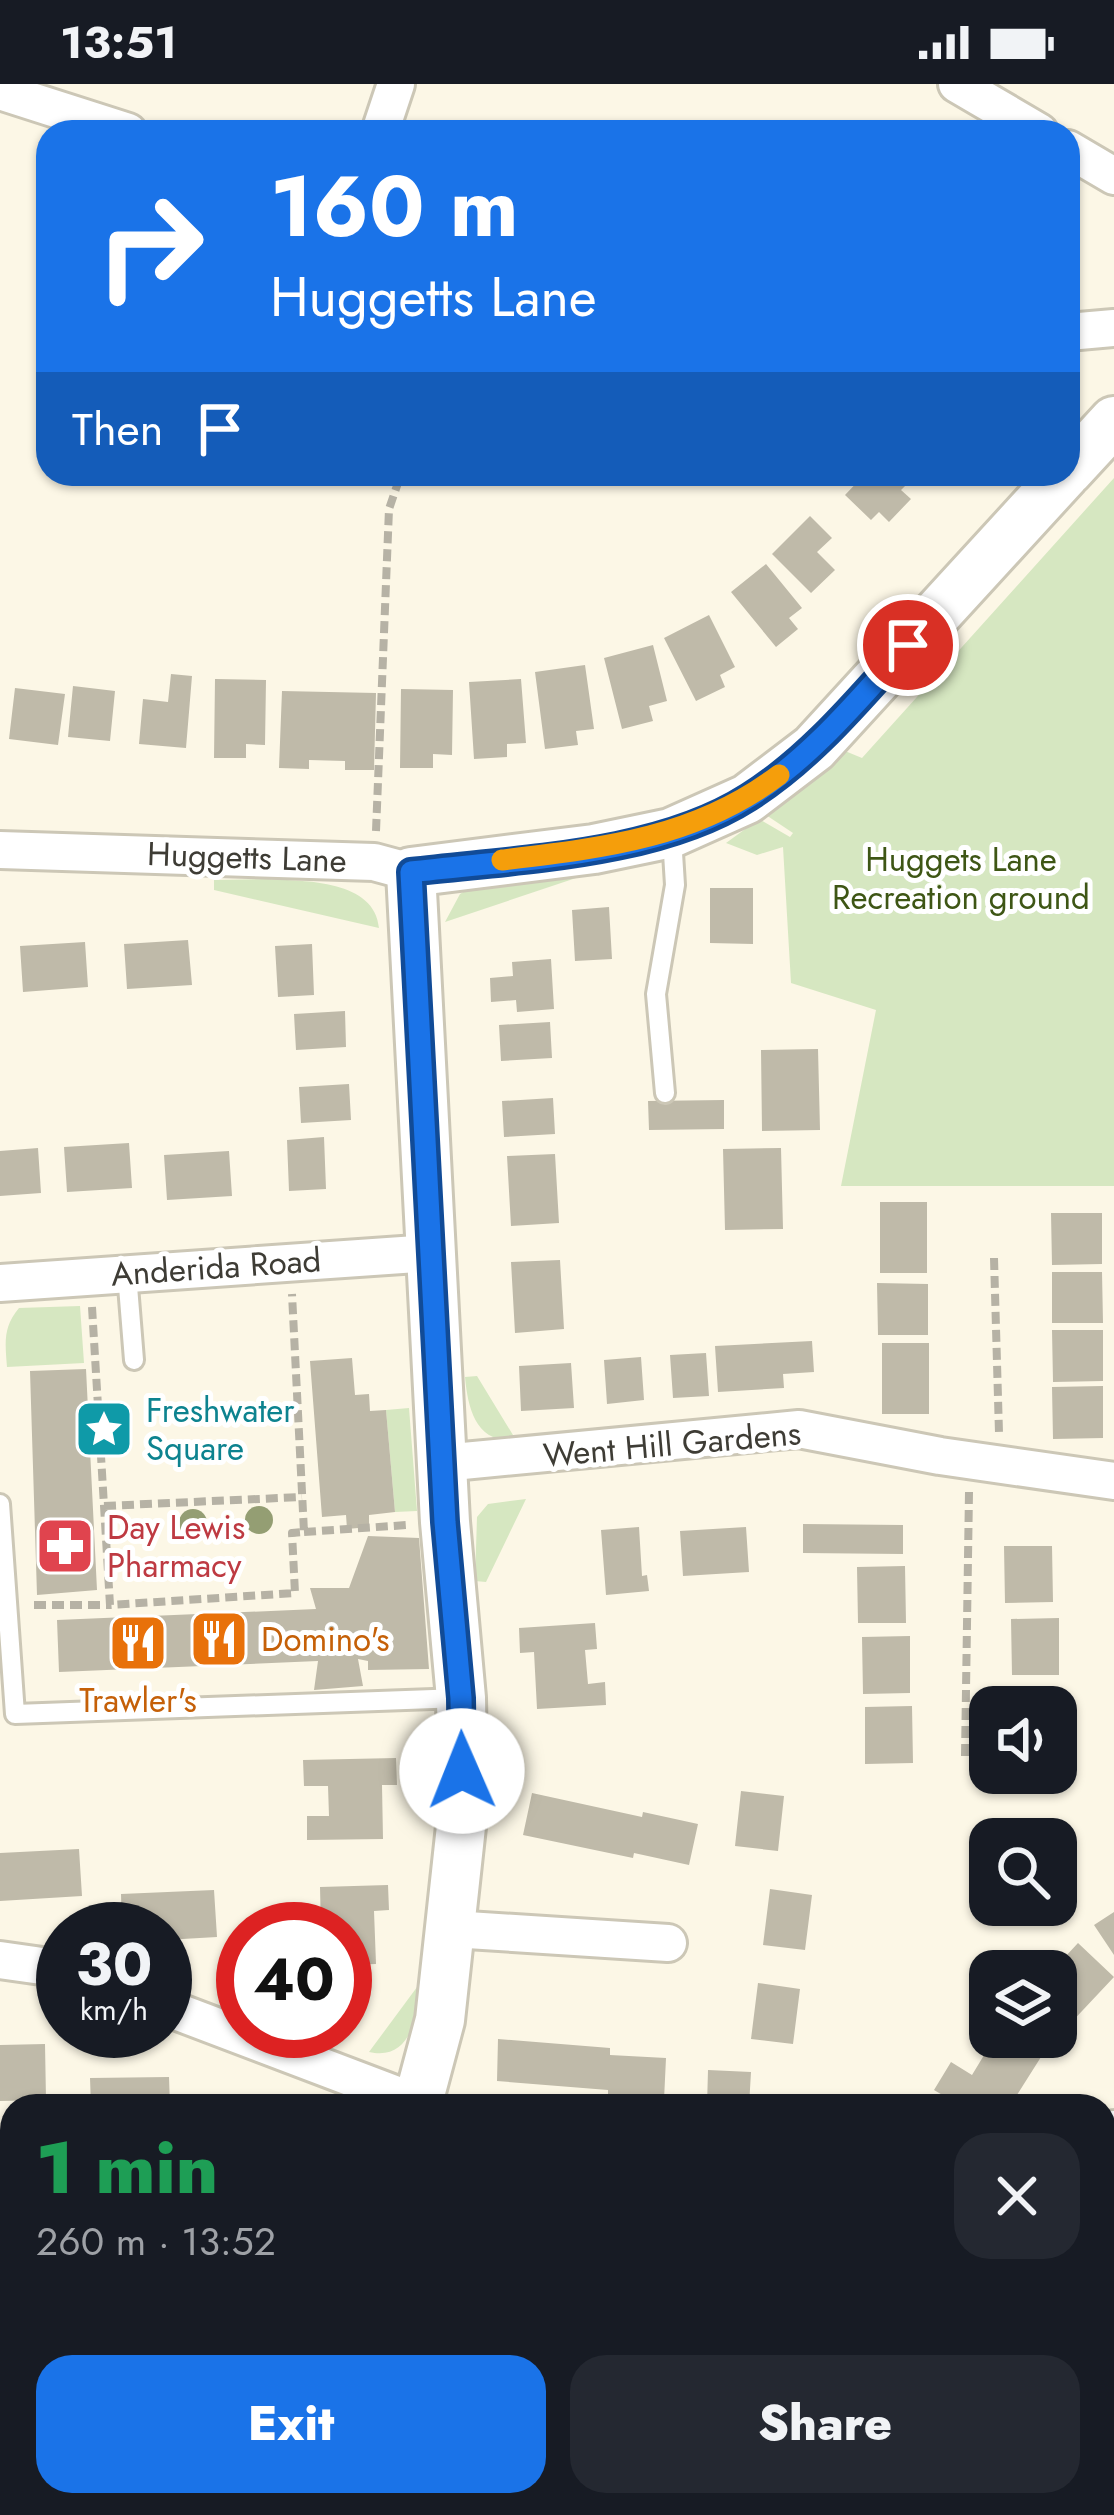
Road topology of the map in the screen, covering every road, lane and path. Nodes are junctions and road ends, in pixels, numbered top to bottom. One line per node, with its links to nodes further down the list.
1 (395, 84): 5 (street)
2 (957, 84): 6 (street)
3 (11, 90): 4 (street)
4 (95, 120)
5 (384, 120)
6 (1018, 120)
7 (1080, 156): 8 (street)
8 (1114, 176)
9 (1114, 328): 10 (street)
10 (1080, 331)
11 (1114, 421): 12 (street, Huggetts Lane)
12 (1080, 458)
13 (397, 486): 17 (path)
14 (1054, 486): 15 (street, Huggetts Lane)
15 (671, 832): 17 (street, Huggetts Lane); 18 (lane)
16 (0, 850): 17 (street, Huggetts Lane)
17 (392, 867): 19 (street)
18 (664, 1094)
19 (431, 1253): 21 (street, Anderida Road); 26 (street)
20 (994, 1258): 27 (path)
21 (290, 1262): 22 (street, Anderida Road); 29 (path)
22 (127, 1274): 23 (street, Anderida Road); 25 (lane)
23 (90, 1276): 24 (street, Anderida Road); 31 (path)
24 (0, 1283)
25 (134, 1360)
26 (442, 1463): 27 (street, Went Hill Gardens); 32 (street)
27 (984, 1463): 28 (street, Went Hill Gardens); 37 (path)
28 (1114, 1481)
29 (302, 1497): 31 (path); 33 (path)
30 (0, 1504): 34 (lane)
31 (104, 1506): 35 (path)
32 (445, 1522): 33 (path); 36 (street)
33 (304, 1532): 35 (path)
34 (7, 1605): 35 (path); 36 (lane)
35 (110, 1605)
36 (461, 1698): 38 (street)
37 (965, 1756)
38 (452, 1929): 39 (street); 44 (street)
39 (668, 1943)
40 (0, 1960): 41 (street)
41 (36, 1965)
42 (192, 2017): 43 (street)
43 (391, 2094)
44 (420, 2094)

